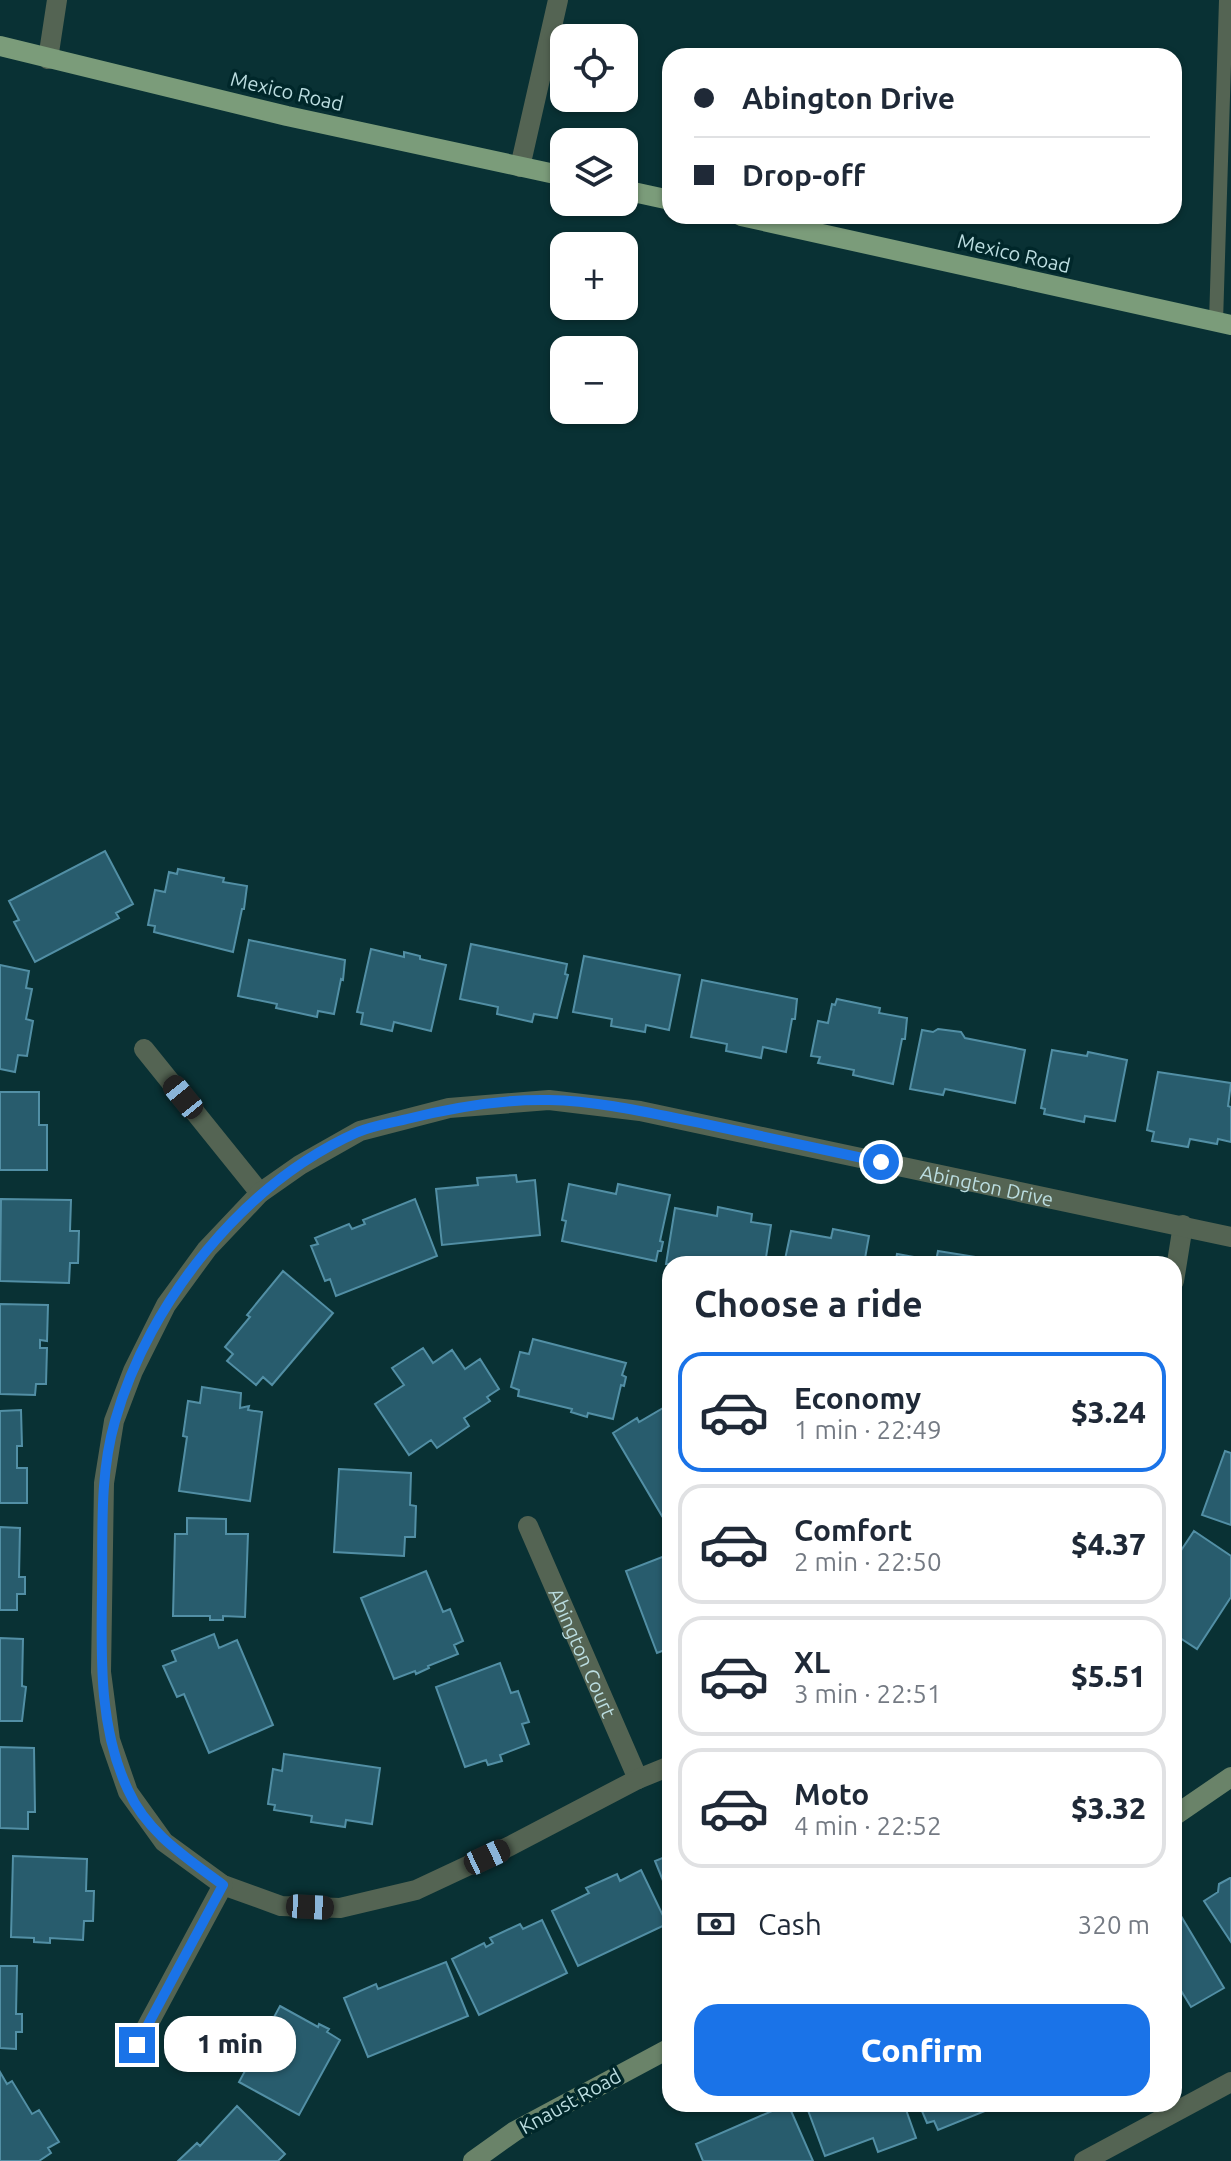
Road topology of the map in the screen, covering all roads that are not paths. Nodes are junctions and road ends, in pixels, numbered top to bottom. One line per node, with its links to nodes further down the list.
1 (57, 0): 5 (street)
2 (558, 0): 6 (street)
3 (1226, 0): 11 (lane)
4 (0, 46): 5 (main road, Mexico Road)
5 (48, 59): 6 (main road, Mexico Road)
6 (520, 167): 7 (main road, Mexico Road)
7 (550, 173)
8 (638, 193): 9 (main road)
9 (662, 198)
10 (777, 224): 11 (main road, Mexico Road)
11 (1224, 324)
12 (144, 1049): 13 (street)
13 (260, 1193): 14 (street, Abington Drive); 22 (street, Abington Drive)
14 (1183, 1225): 15 (street, Abington Drive); 16 (street)
15 (1231, 1237)
16 (1178, 1256)
17 (528, 1526): 20 (street, Abington Court)
18 (662, 1769): 20 (street, Abington Drive)
19 (1231, 1777): 21 (main road)
20 (638, 1779): 22 (street, Abington Drive)
21 (1182, 1811)
22 (223, 1885): 23 (street)
23 (137, 2045)
24 (662, 2052): 28 (main road, Knaust Road)
25 (1231, 2082): 26 (street)
26 (1182, 2108)
27 (1175, 2112): 29 (street)
28 (473, 2161)
29 (1084, 2161)

